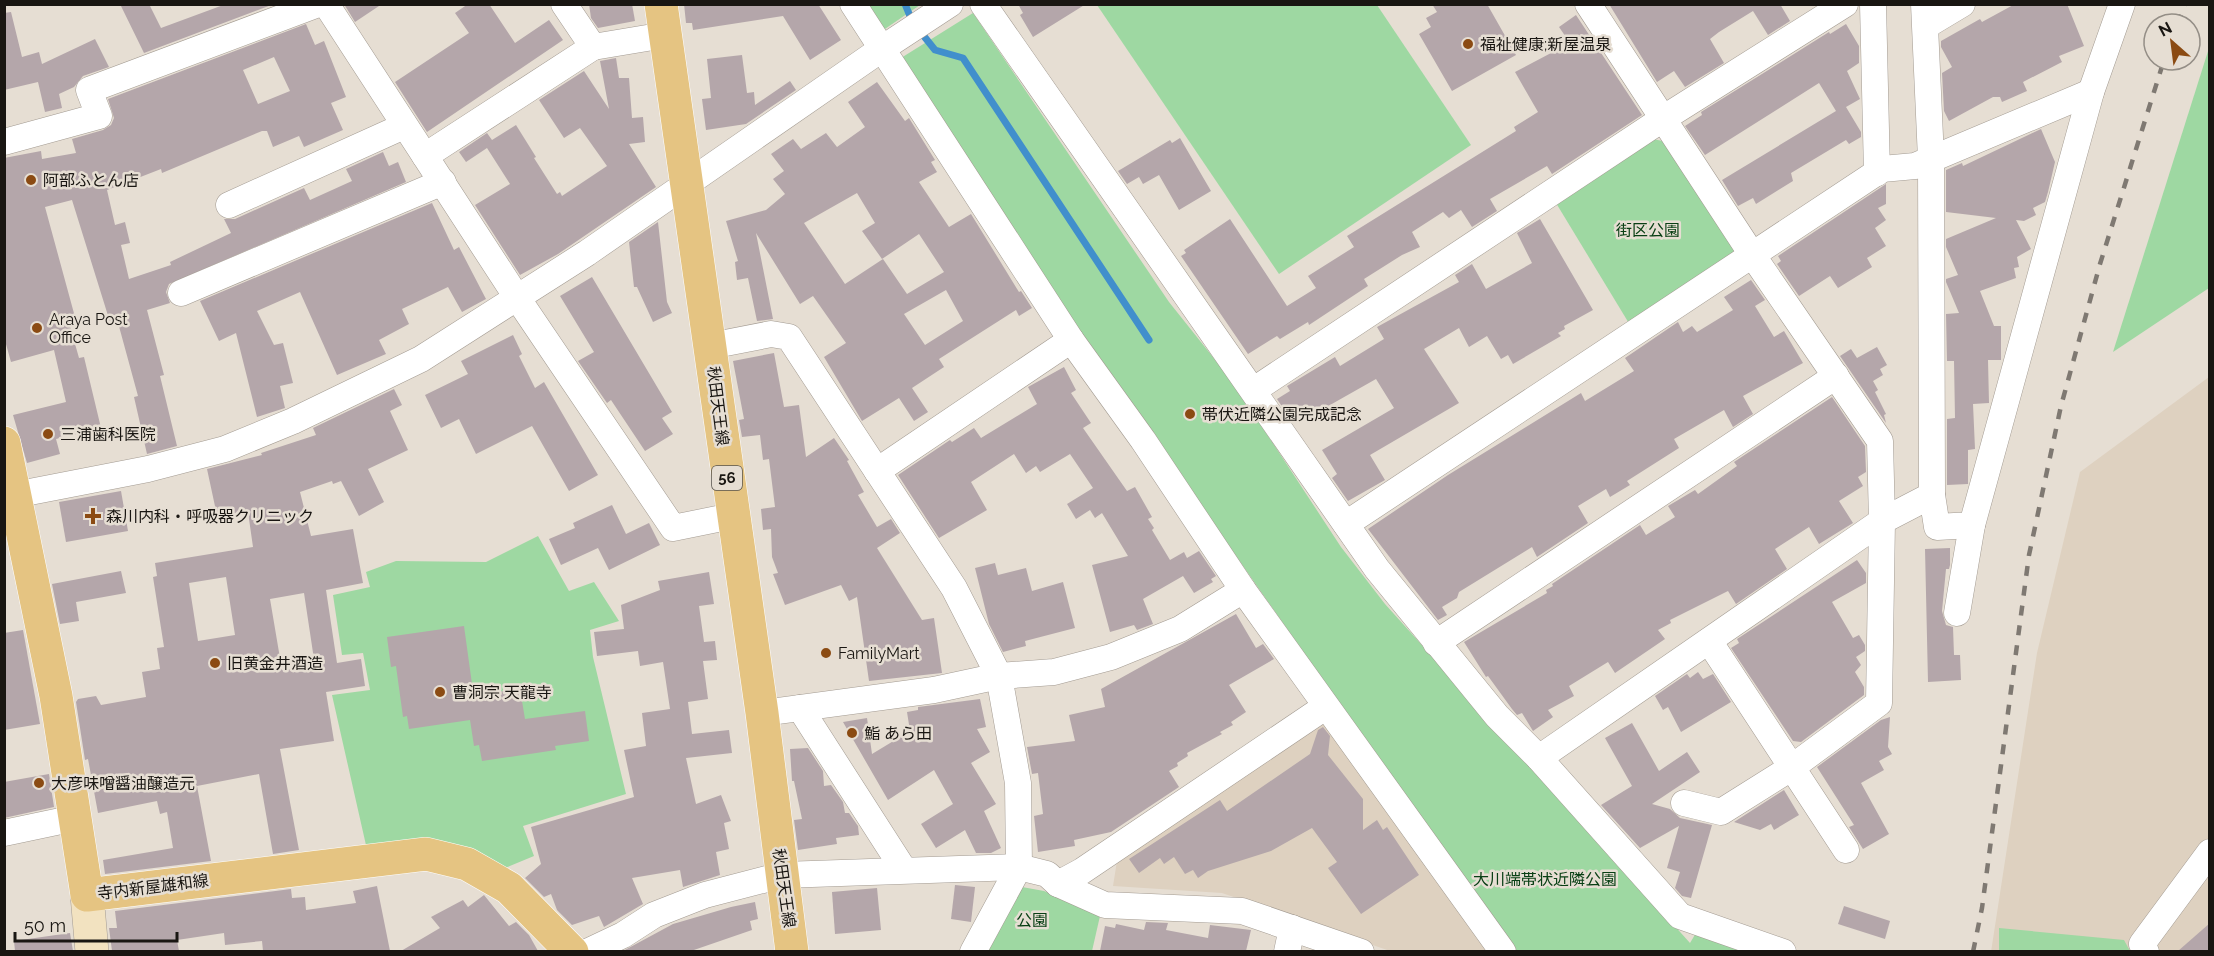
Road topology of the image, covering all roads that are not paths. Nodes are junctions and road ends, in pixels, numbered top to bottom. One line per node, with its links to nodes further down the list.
1 (318, 4): 19 (street)
2 (326, 4): 18 (street)
3 (564, 4): 15 (street)
4 (853, 4): 14 (street)
5 (950, 4): 14 (street)
6 (983, 4): 32 (street)
7 (1588, 4): 17 (street)
8 (1845, 4): 17 (street)
9 (1873, 4): 22 (street)
10 (1962, 4): 12 (street)
11 (2122, 4): 16 (street)
12 (1925, 15): 21 (street)
13 (663, 20): 15 (street); 24 (main road, 秋田天王線 / 56)
14 (890, 43): 24 (street); 29 (street)
15 (593, 47): 20 (street)
16 (2091, 92): 21 (street); 40 (street)
17 (1664, 118): 26 (street); 32 (street)
18 (404, 126): 20 (street); 25 (street)
19 (4, 142)
20 (425, 156): 23 (street)
21 (1931, 159): 22 (street); 36 (street)
22 (1877, 173): 26 (street)
23 (443, 182): 27 (street); 28 (street)
24 (686, 186): 28 (street); 30 (main road, 秋田天王線 / 56)
25 (229, 205)
26 (1751, 253): 31 (street); 39 (street)
27 (181, 293)
28 (516, 296): 35 (street); 37 (street)
29 (1071, 340): 34 (street); 41 (street)
30 (710, 346): 34 (street); 37 (main road, 秋田天王線 / 56)
31 (1836, 376): 38 (street); 44 (street)
32 (1254, 390): 39 (street)
33 (4, 443): 35 (main road, 寺内新屋雄和線)
34 (877, 471): 45 (street)
35 (10, 495): 52 (main road, 寺内新屋雄和線)
36 (1932, 495): 38 (street); 40 (street)
37 (732, 516): 48 (main road, 秋田天王線 / 56)
38 (1882, 521): 43 (street); 50 (street)
39 (1346, 524): 44 (street)
40 (1972, 525): 42 (street)
41 (1243, 590): 45 (street); 46 (street)
42 (1957, 613)
43 (1708, 641): 49 (street); 50 (street)
44 (1436, 643): 49 (street)
45 (999, 676): 47 (street); 56 (street)
46 (1325, 707): 59 (street); 68 (street)
47 (800, 708): 48 (street); 57 (street)
48 (762, 713): 58 (main road, 秋田天王線 / 56)
49 (1539, 758): 69 (street)
50 (1791, 768): 51 (street); 54 (street)
51 (1684, 803)
52 (75, 818): 53 (street); 60 (main road, 寺内新屋雄和線)
53 (4, 833)
54 (1846, 850)
55 (2210, 852): 70 (street)
56 (1019, 867): 57 (street); 59 (street); 66 (street)
57 (904, 870): 58 (street)
58 (782, 874): 64 (street); 65 (main road, 秋田天王線 / 56)
59 (1058, 884): 61 (street)
60 (87, 895): 62 (street); 63 (main road, 寺内新屋雄和線)
61 (1289, 940): 67 (street)
62 (92, 951)
63 (572, 951)
64 (587, 951)
65 (792, 951)
66 (973, 951)
67 (1361, 951)
68 (1503, 951)
69 (1783, 951)
70 (2146, 951)

